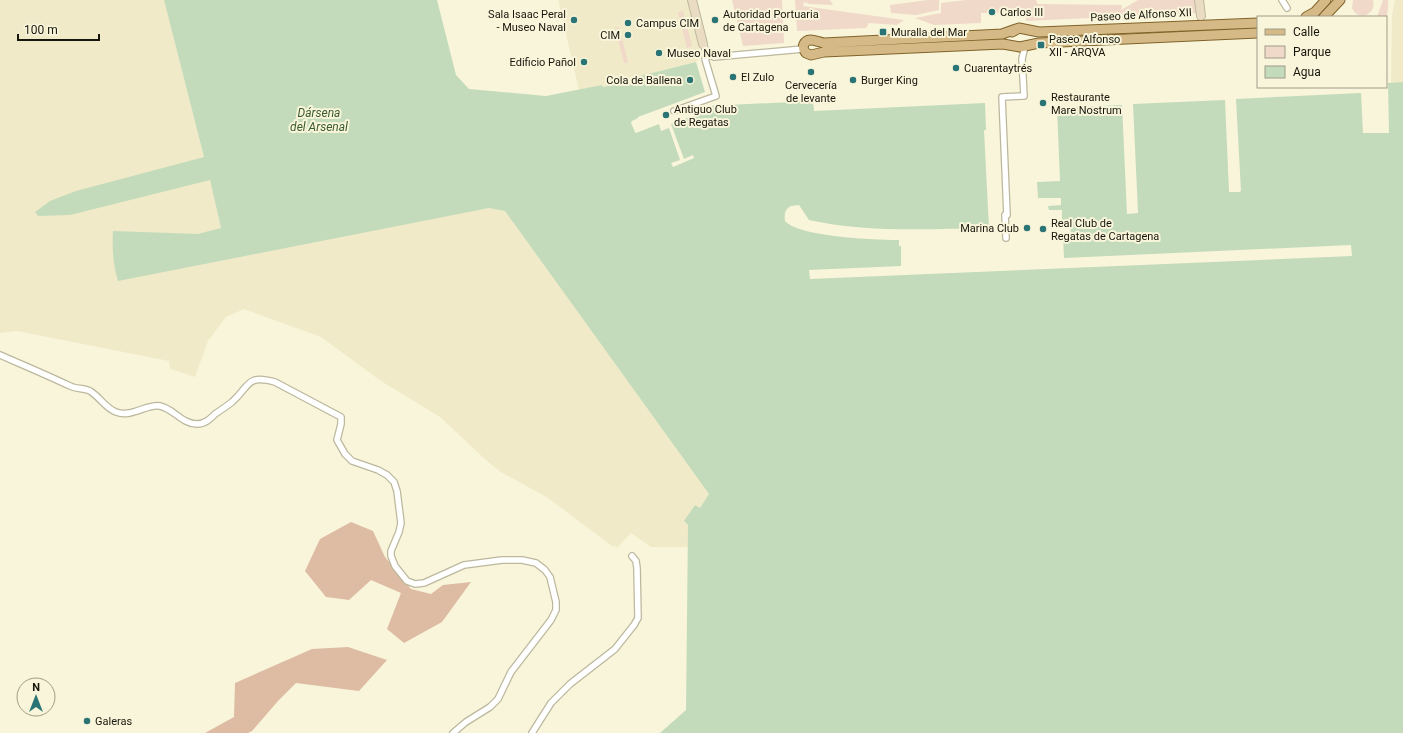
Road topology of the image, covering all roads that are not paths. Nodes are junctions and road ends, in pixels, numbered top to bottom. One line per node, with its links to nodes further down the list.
1 (692, 0): 17 (main road)
2 (1199, 0): 7 (main road)
3 (1282, 0): 6 (street)
4 (1326, 0): 8 (main road)
5 (1340, 0): 9 (main road)
6 (1287, 8)
7 (1201, 16): 11 (main road); 12 (main road)
8 (1308, 16)
9 (1325, 16)
10 (1257, 23): 11 (main road, Paseo de Alfonso XII)
11 (1210, 24): 12 (main road, Paseo de Alfonso XII)
12 (1195, 25): 13 (main road, Paseo de Alfonso XII); 15 (main road)
13 (1020, 30): 16 (main road, Paseo de Alfonso XII); 18 (main road); 18 (main road)
14 (1257, 33): 15 (main road, Paseo de Alfonso XII)
15 (1196, 35): 18 (main road, Paseo de Alfonso XII)
16 (815, 41): 19 (main road); 20 (main road)
17 (703, 44): 21 (street)
18 (1021, 46): 20 (main road, Paseo de Alfonso XII); 23 (street)
19 (803, 49): 20 (main road); 21 (street)
20 (815, 54)
21 (709, 55): 22 (street)
22 (674, 112)
23 (1006, 238)
24 (0, 355): 26 (street)
25 (632, 556): 27 (street)
26 (453, 733)
27 (532, 733)

